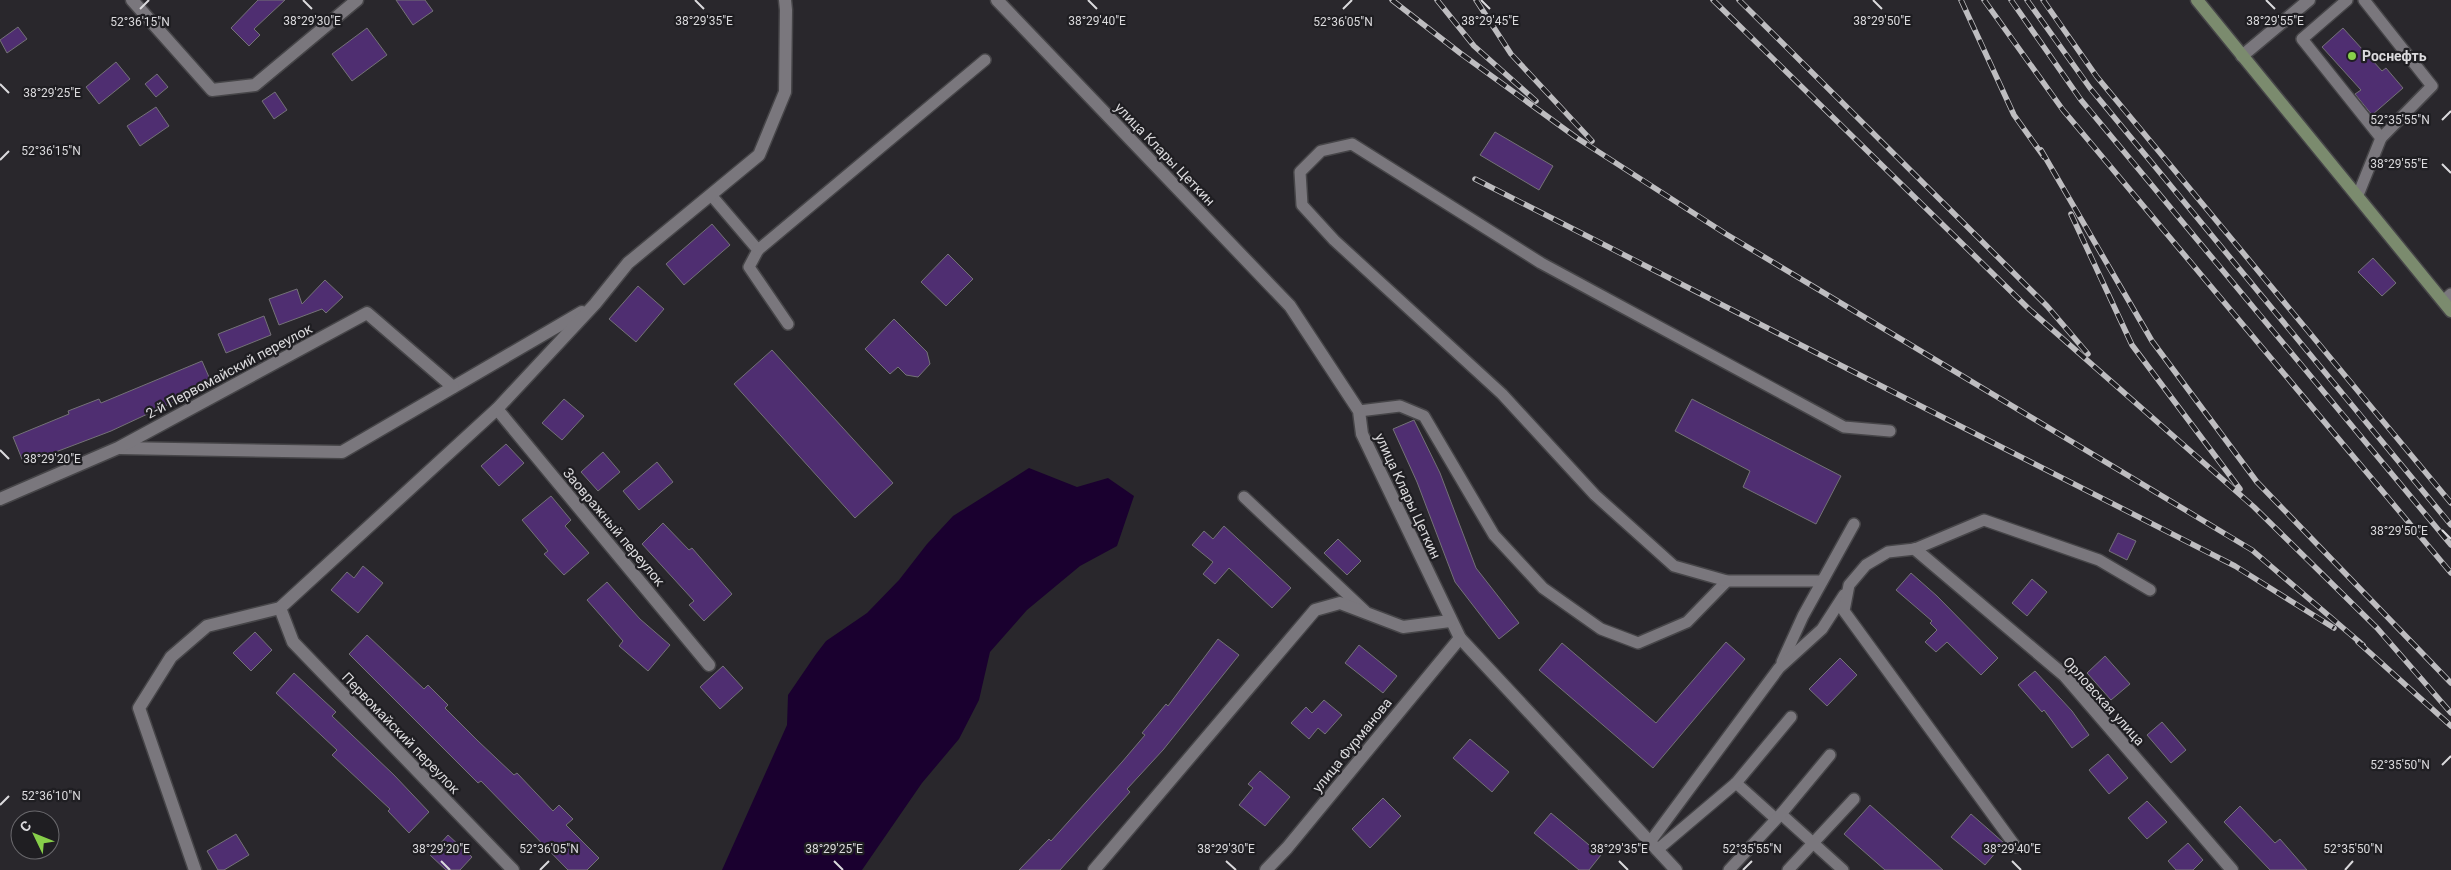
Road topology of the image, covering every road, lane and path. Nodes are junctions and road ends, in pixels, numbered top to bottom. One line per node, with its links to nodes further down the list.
1 (132, 0): 2 (street)
2 (357, 0)
3 (785, 0): 12 (street)
4 (997, 0): 21 (street, улица Клары Цеткин)
5 (2197, 0): 9 (street)
6 (2309, 0): 9 (street)
7 (2347, 0): 11 (lane)
8 (2364, 0): 11 (lane)
9 (2242, 56): 13 (street)
10 (985, 60): 14 (lane)
11 (2381, 138): 13 (lane)
12 (711, 195): 14 (lane); 16 (street)
13 (2358, 195): 15 (street)
14 (758, 250): 18 (lane)
15 (2447, 297): 17 (street)
16 (595, 304): 19 (street); 20 (street)
17 (2451, 311)
18 (788, 324)
19 (453, 387): 23 (street); 23 (street, 2-й Первомайский переулок)
20 (497, 409): 32 (street); 36 (street, Заовражный переулок)
21 (1359, 411): 28 (lane); 34 (street, улица Клары Цеткин)
22 (1890, 432): 28 (lane)
23 (118, 448): 25 (street, 2-й Первомайский переулок)
24 (1244, 496): 33 (lane)
25 (0, 499)
26 (1854, 524): 29 (lane)
27 (1915, 549): 30 (lane); 31 (lane); 54 (street, Орловская улица)
28 (1727, 581): 29 (lane)
29 (1822, 582): 37 (lane)
30 (1849, 585): 37 (lane); 45 (lane)
31 (2150, 590)
32 (280, 608): 46 (street); 47 (street, Первомайский переулок)
33 (1366, 611): 34 (street); 48 (street)
34 (1450, 621): 35 (street, улица Клары Цеткин)
35 (1460, 638): 44 (street, улица Клары Цеткин); 49 (street, улица Фурманова)
36 (709, 665)
37 (1779, 668): 44 (lane)
38 (1791, 717): 40 (lane)
39 (1830, 756): 42 (lane)
40 (1736, 783): 42 (lane); 44 (lane)
41 (1854, 798): 43 (lane)
42 (1778, 816): 43 (lane); 51 (lane)
43 (1813, 843): 52 (lane); 53 (lane)
44 (1654, 846): 50 (street, улица Клары Цеткин)
45 (2016, 847)
46 (195, 870)
47 (514, 870)
48 (1094, 870)
49 (1266, 870)
50 (1676, 870)
51 (1728, 870)
52 (1788, 870)
53 (1843, 870)
54 (2232, 870)

